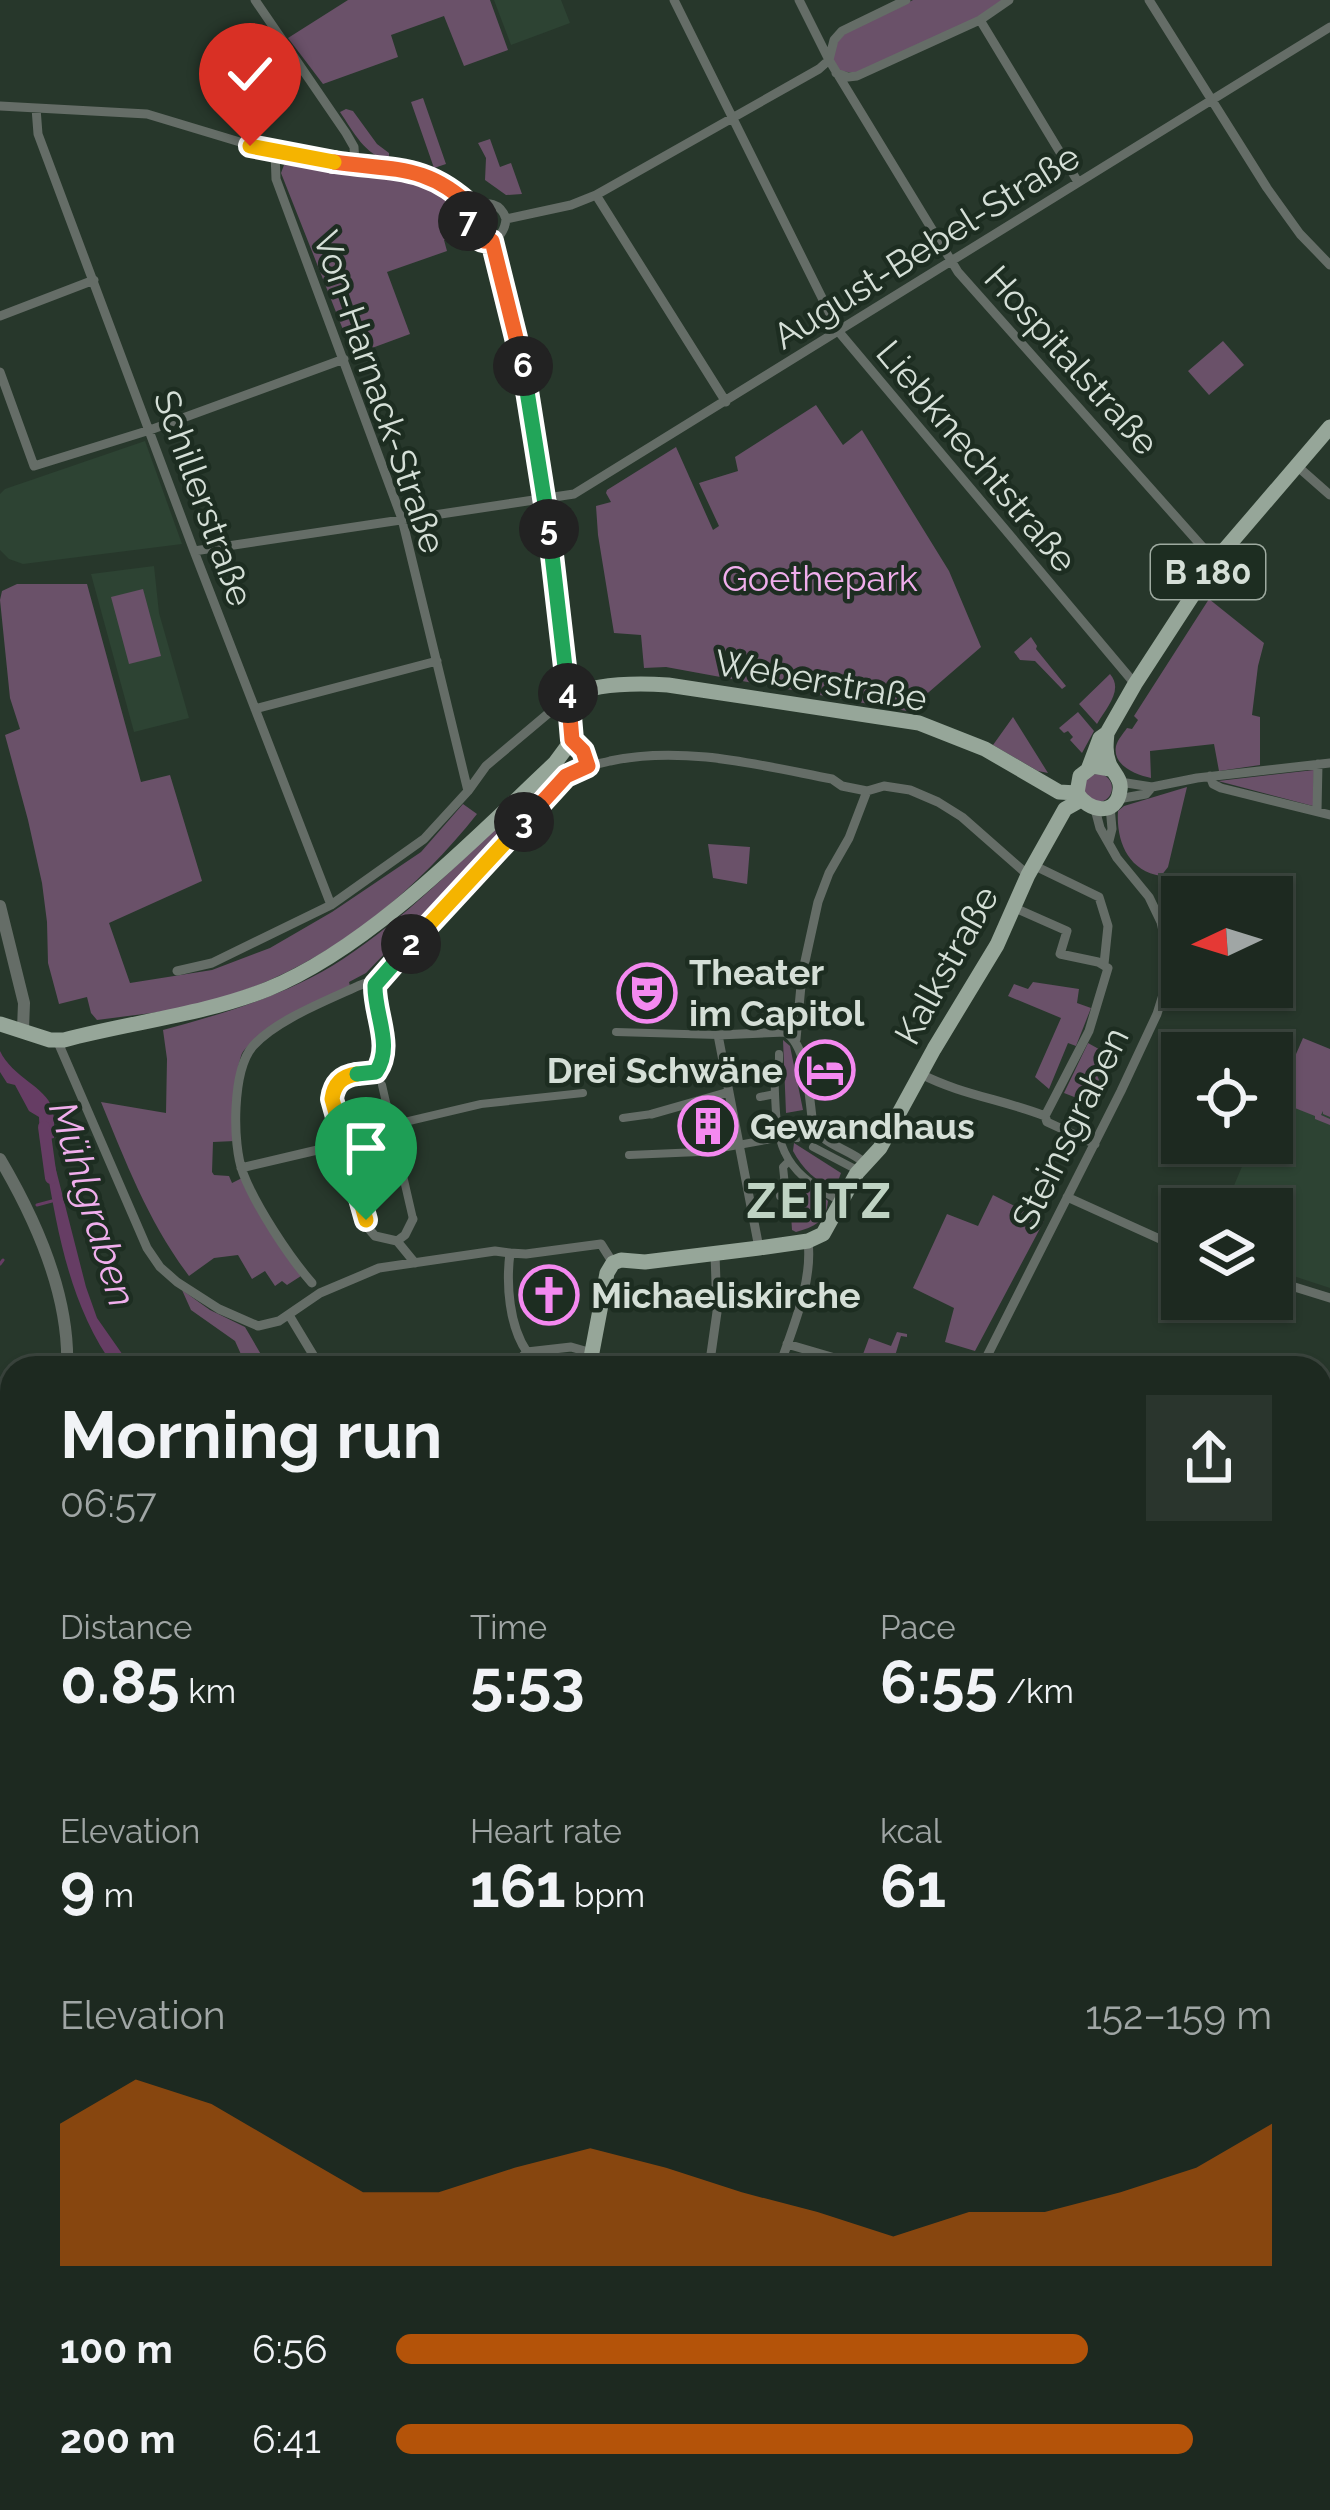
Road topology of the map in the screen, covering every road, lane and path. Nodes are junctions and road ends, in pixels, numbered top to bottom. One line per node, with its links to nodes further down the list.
1 (254, 0): 16 (street)
2 (674, 0): 14 (street, Liebknechtstraße)
3 (799, 0): 9 (street, Hospitalstraße)
4 (906, 0): 9 (street)
5 (1009, 0): 7 (street)
6 (1148, 0): 11 (street)
7 (980, 20): 10 (street); 17 (street)
8 (1330, 27): 11 (street, August-Bebel-Straße)
9 (829, 60): 10 (street, Hospitalstraße); 14 (street)
10 (836, 73): 22 (street, Hospitalstraße)
11 (1212, 101): 17 (street, August-Bebel-Straße); 23 (street)
12 (0, 106): 13 (street)
13 (36, 108): 15 (street); 24 (street, Schillerstraße)
14 (734, 120): 18 (street); 26 (street, Liebknechtstraße)
15 (275, 152): 16 (street); 27 (street, Von-Harnack-Straße)
16 (355, 165): 19 (street)
17 (1078, 182): 22 (street, August-Bebel-Straße)
18 (596, 194): 20 (street); 29 (street)
19 (473, 208): 20 (street); 21 (street)
20 (506, 219): 21 (street)
21 (492, 241): 34 (street)
22 (951, 263): 26 (street, August-Bebel-Straße); 37 (street, Hospitalstraße)
23 (1330, 265)
24 (94, 280): 25 (street); 31 (street, Schillerstraße)
25 (0, 316)
26 (839, 332): 29 (street, August-Bebel-Straße); 39 (street, Liebknechtstraße)
27 (344, 359): 31 (street); 35 (street, Von-Harnack-Straße)
28 (0, 372): 31 (street)
29 (726, 402): 34 (street, August-Bebel-Straße)
30 (1330, 427): 32 (main road, B 180)
31 (150, 430): 36 (street, Schillerstraße)
32 (1297, 466): 33 (street); 37 (main road, B 180)
33 (1330, 495)
34 (545, 500): 35 (street, August-Bebel-Straße); 40 (street)
35 (403, 519): 36 (street, August-Bebel-Straße); 38 (street, Von-Harnack-Straße)
36 (194, 550): 41 (street, Schillerstraße)
37 (1215, 561): 39 (main road, B 180)
38 (437, 662): 41 (street); 48 (street, Von-Harnack-Straße)
39 (1135, 683): 47 (main road, B 180)
40 (569, 696): 42 (main road); 47 (main road, Weberstraße); 48 (street)
41 (255, 710): 53 (street, Schillerstraße)
42 (572, 740): 44 (street); 65 (main road)
43 (1324, 764): 45 (street); 50 (street)
44 (589, 771): 49 (street); 59 (street)
45 (1210, 776): 46 (street); 50 (street)
46 (1153, 788): 47 (street); 47 (street)
47 (1097, 789): 52 (main road, Kalkstraße); 83 (street, Steinsgraben)
48 (468, 791): 53 (street)
49 (867, 791): 52 (street); 64 (street)
50 (1317, 811): 51 (street)
51 (1330, 815)
52 (1031, 870): 55 (main road, Kalkstraße); 57 (street)
53 (331, 905): 58 (street)
54 (0, 906): 56 (street)
55 (1016, 908): 57 (street); 70 (main road, Kalkstraße)
56 (4, 943): 61 (street)
57 (1104, 964): 77 (street)
58 (177, 971)
59 (375, 985): 69 (street); 91 (street)
60 (0, 1024): 61 (main road)
61 (23, 1029): 65 (main road)
62 (616, 1032): 63 (street)
63 (718, 1034): 64 (street); 72 (street)
64 (796, 1039): 81 (street)
65 (57, 1040): 107 (street)
66 (779, 1054): 67 (street)
67 (774, 1066): 68 (street); 74 (street)
68 (755, 1070)
69 (376, 1072): 71 (street); 82 (street)
70 (921, 1074): 77 (street); 90 (main road, Kalkstraße)
71 (382, 1085): 79 (street)
72 (730, 1092): 76 (street); 84 (street)
73 (583, 1093): 79 (street)
74 (775, 1094): 75 (street); 80 (street)
75 (760, 1097)
76 (652, 1114): 78 (street)
77 (1045, 1116): 83 (street)
78 (623, 1118)
79 (392, 1125): 95 (street)
80 (777, 1138): 81 (street); 84 (street); 89 (street)
81 (810, 1142): 90 (street)
82 (343, 1144): 91 (street); 98 (street)
83 (1095, 1144): 93 (street, Steinsgraben)
84 (740, 1145): 85 (street); 99 (street)
85 (727, 1147)
86 (699, 1152): 87 (street)
87 (629, 1155)
88 (0, 1159): 110 (street)
89 (782, 1166): 92 (street); 94 (street)
90 (862, 1167): 94 (main road, Kalkstraße)
91 (241, 1168): 104 (street)
92 (780, 1196)
93 (1067, 1197): 97 (street); 118 (street, Steinsgraben)
94 (842, 1202): 96 (main road, Kalkstraße)
95 (413, 1219): 98 (street)
96 (811, 1240): 99 (main road); 108 (street)
97 (1161, 1240)
98 (397, 1241): 103 (street)
99 (759, 1248): 102 (main road)
100 (609, 1250): 101 (street); 102 (main road); 114 (main road)
101 (510, 1253): 103 (street); 109 (street)
102 (715, 1254): 115 (street)
103 (416, 1263): 107 (street)
104 (312, 1283)
105 (1293, 1287): 106 (street)
106 (1330, 1298)
107 (289, 1315): 111 (street)
108 (787, 1344): 116 (street); 117 (street)
109 (527, 1352): 112 (street); 113 (street)
110 (66, 1356)
111 (313, 1356)
112 (523, 1356)
113 (583, 1356)
114 (591, 1356)
115 (711, 1356)
116 (783, 1356)
117 (828, 1356)
118 (987, 1356)

